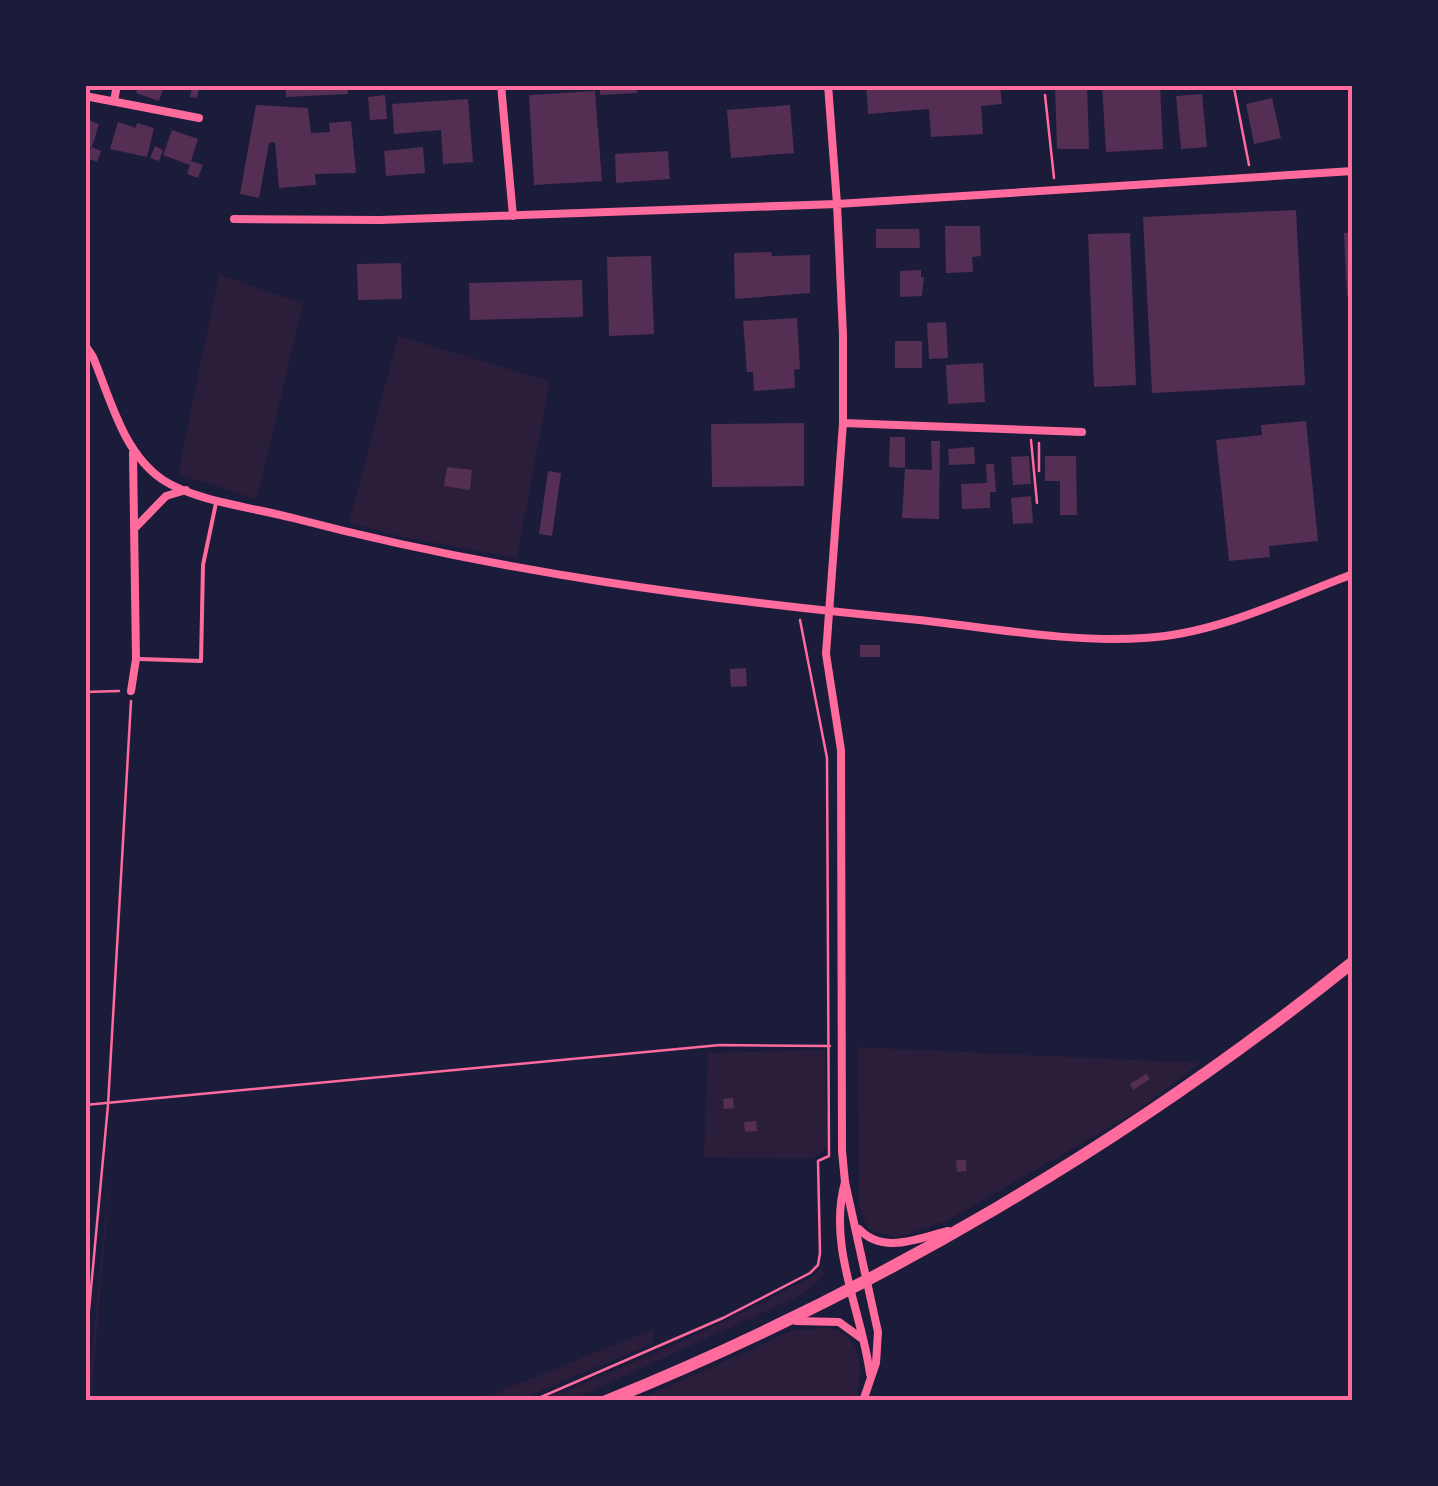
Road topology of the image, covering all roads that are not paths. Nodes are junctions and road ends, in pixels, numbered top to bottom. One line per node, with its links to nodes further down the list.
1 (116, 85): 5 (street)
2 (501, 85): 9 (street)
3 (828, 85): 8 (street)
4 (85, 96): 5 (street)
5 (114, 101): 6 (street)
6 (199, 118)
7 (1353, 170): 8 (street)
8 (838, 204): 9 (street); 12 (street)
9 (513, 216): 10 (street)
10 (234, 218)
11 (85, 345): 14 (street)
12 (843, 424): 13 (street); 19 (street)
13 (1082, 432)
14 (133, 452): 15 (street); 17 (street)
15 (186, 490): 16 (street); 17 (street)
16 (217, 499): 19 (street); 20 (lane)
17 (135, 528): 20 (street)
18 (1353, 574): 19 (street)
19 (828, 612): 23 (street)
20 (136, 659): 21 (street)
21 (132, 691)
22 (1353, 962): 25 (main road)
23 (844, 1182): 24 (street); 27 (street)
24 (855, 1224): 25 (street); 26 (street)
25 (958, 1229): 26 (main road)
26 (867, 1279): 27 (main road); 30 (street)
27 (851, 1288): 28 (main road); 29 (street)
28 (772, 1328): 29 (street); 31 (main road)
29 (863, 1339): 30 (street)
30 (870, 1374): 32 (street)
31 (606, 1401)
32 (862, 1401)

